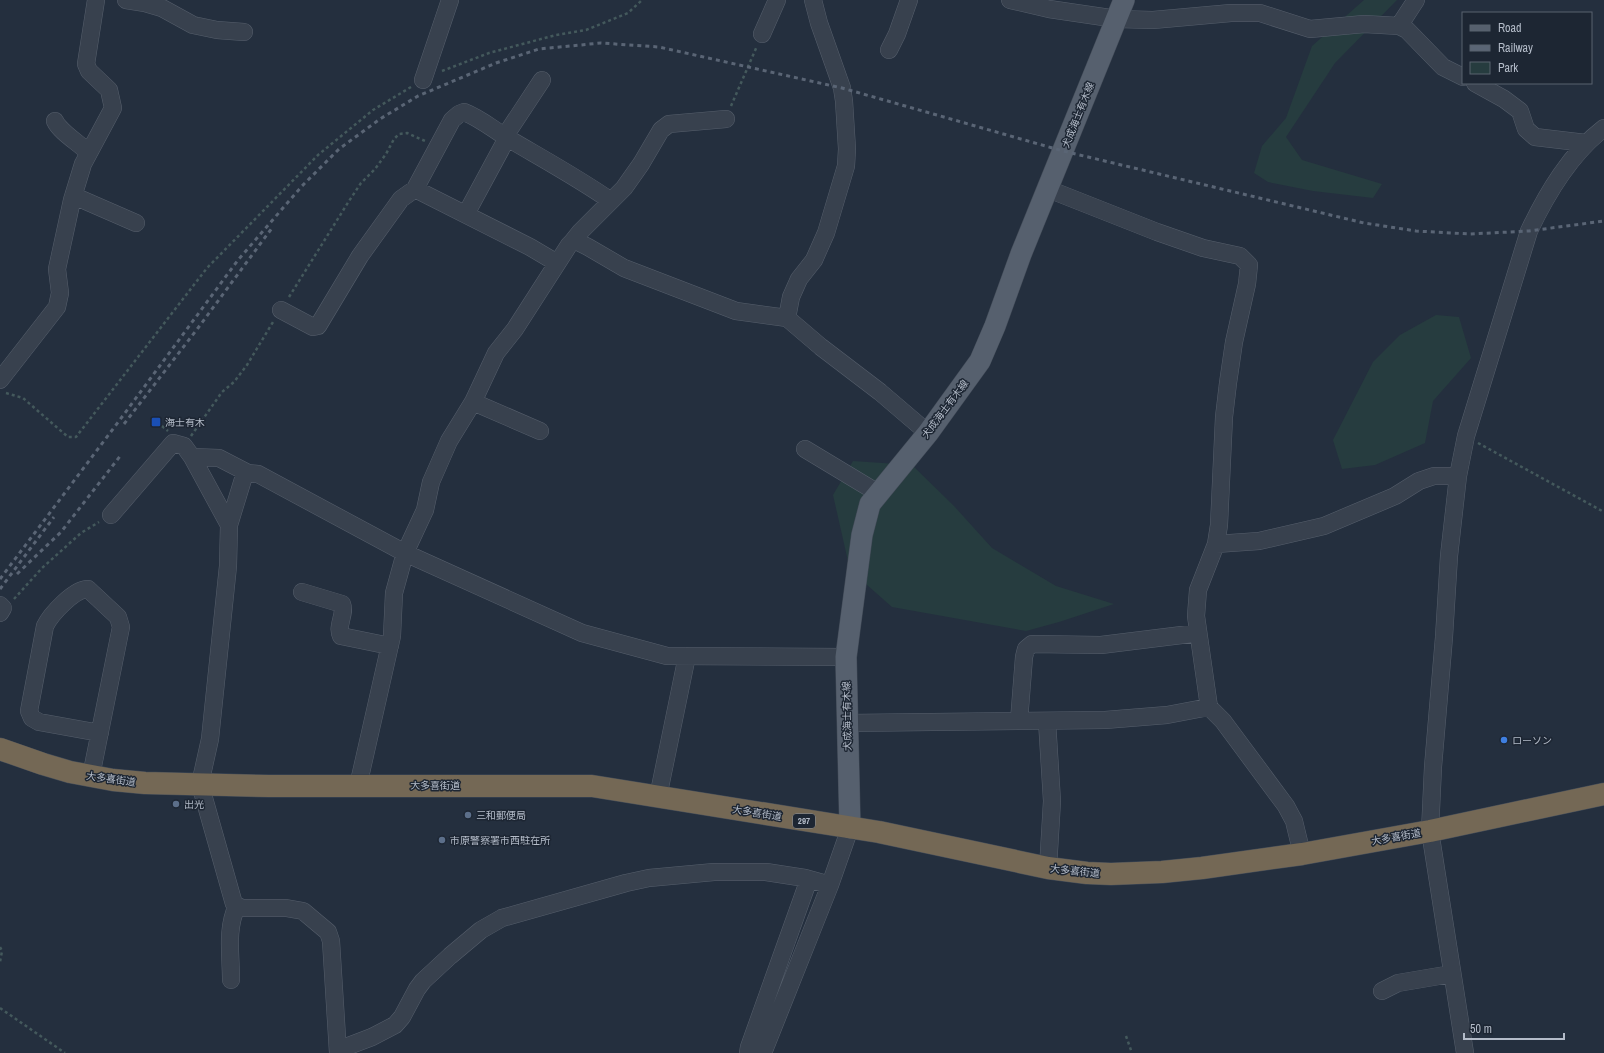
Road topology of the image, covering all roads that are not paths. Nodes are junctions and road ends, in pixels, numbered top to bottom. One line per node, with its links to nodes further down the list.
1 (96, 0): 24 (street)
2 (126, 0): 12 (street)
3 (450, 0): 16 (street)
4 (777, 0): 13 (street)
5 (813, 0): 34 (street)
6 (909, 0): 14 (street)
7 (1010, 0): 9 (street)
8 (1416, 0): 11 (street)
9 (1044, 4): 10 (street)
10 (1121, 9): 11 (street); 26 (main road, 犬成海士有木線)
11 (1399, 26): 15 (street)
12 (244, 32)
13 (762, 34)
14 (889, 50)
15 (1462, 76)
16 (422, 80)
17 (542, 80): 22 (street)
18 (1477, 84): 23 (street)
19 (726, 120): 28 (street)
20 (55, 121): 24 (street)
21 (1604, 128): 23 (street)
22 (506, 137): 25 (street); 28 (street); 29 (street)
23 (1586, 143): 42 (street)
24 (89, 153): 27 (street)
25 (415, 189): 29 (street); 33 (street)
26 (1048, 189): 38 (main road, 犬成海士有木線); 46 (street)
27 (74, 196): 30 (street); 35 (street)
28 (611, 200): 31 (street)
29 (466, 214): 32 (street)
30 (136, 224)
31 (572, 242): 32 (street); 34 (street)
32 (557, 263): 36 (street)
33 (280, 310)
34 (787, 318): 38 (street)
35 (0, 380)
36 (473, 402): 37 (street); 47 (street)
37 (540, 431)
38 (928, 433): 43 (main road, 犬成海士有木線)
39 (805, 449): 43 (street)
40 (188, 451): 41 (street); 44 (street); 45 (street)
41 (248, 474): 45 (street); 47 (street)
42 (1458, 476): 46 (street); 65 (street)
43 (878, 493): 52 (main road, 犬成海士有木線)
44 (111, 515)
45 (229, 525): 60 (street)
46 (1216, 544): 49 (street)
47 (405, 554): 50 (street); 51 (street)
48 (302, 592): 50 (street)
49 (1198, 633): 53 (street); 54 (street)
50 (390, 646): 61 (street)
51 (687, 656): 52 (street); 63 (street)
52 (846, 657): 56 (main road, 犬成海士有木線)
53 (1209, 707): 55 (street); 66 (street)
54 (1019, 721): 55 (street); 56 (street)
55 (1047, 721): 67 (street)
56 (847, 723): 64 (main road, 犬成海士有木線)
57 (100, 733): 57 (street); 59 (street)
58 (0, 749): 59 (highway, 大多喜街道 / 297)
59 (91, 776): 60 (highway, 大多喜街道 / 297)
60 (200, 784): 61 (highway, 大多喜街道 / 297); 70 (street)
61 (358, 786): 63 (highway, 大多喜街道 / 297)
62 (1604, 794): 65 (highway, 大多喜街道 / 297)
63 (658, 797): 64 (highway, 大多喜街道 / 297)
64 (850, 828): 67 (highway, 大多喜街道 / 297); 69 (street)
65 (1430, 831): 66 (highway, 大多喜街道 / 297); 71 (street)
66 (1302, 854): 67 (highway, 大多喜街道 / 297)
67 (1048, 868)
68 (809, 880): 69 (street); 74 (street); 75 (street)
69 (830, 885): 76 (street)
70 (237, 906): 72 (street); 74 (street)
71 (1451, 974): 73 (street); 77 (street)
72 (231, 980)
73 (1382, 991)
74 (338, 1051)
75 (748, 1053)
76 (762, 1053)
77 (1465, 1053)

